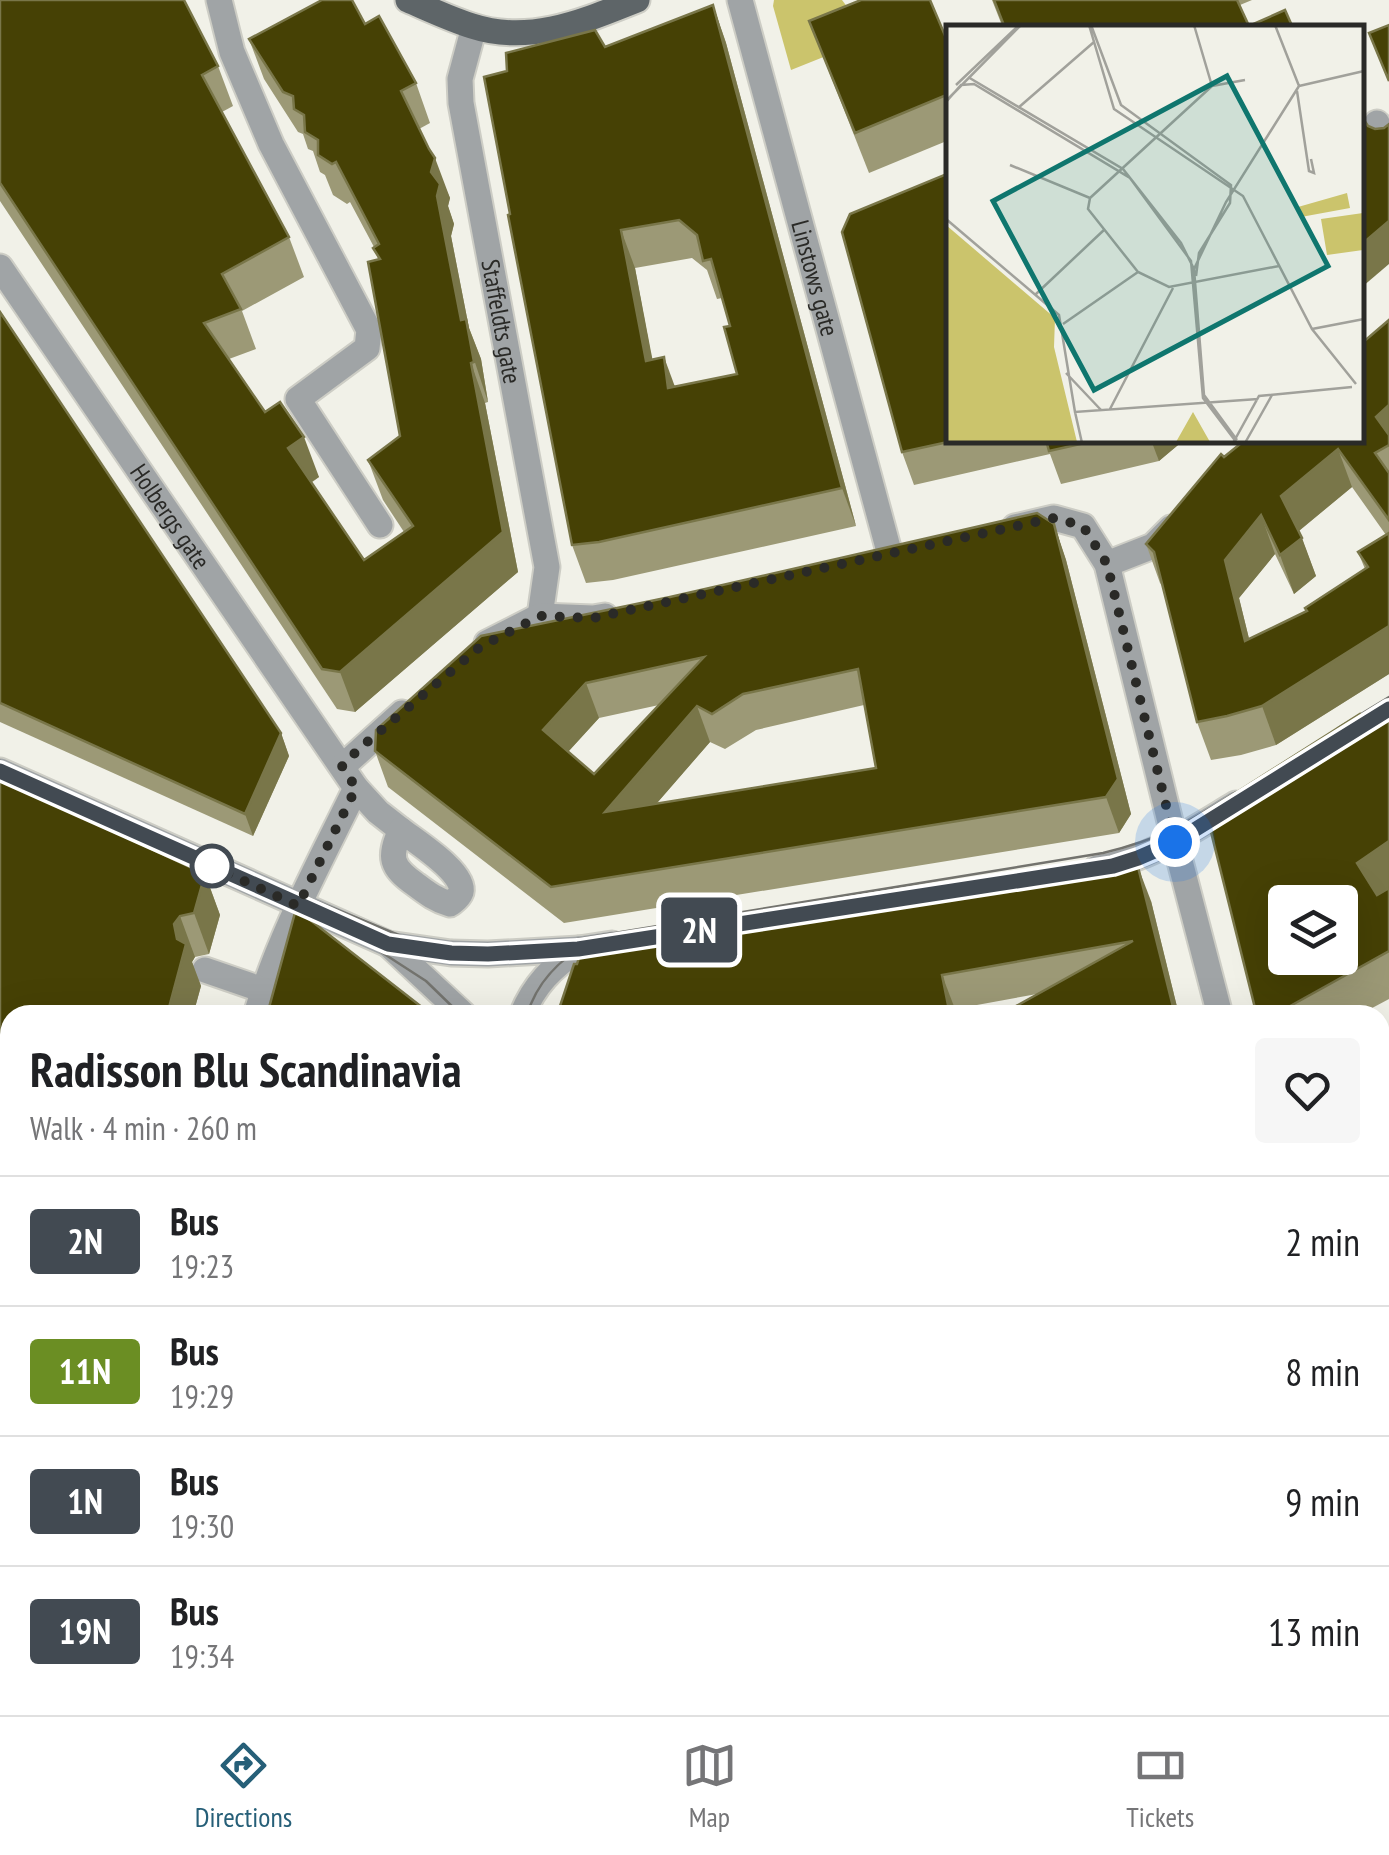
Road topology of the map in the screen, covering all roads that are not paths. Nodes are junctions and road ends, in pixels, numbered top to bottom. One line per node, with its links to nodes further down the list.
1 (219, 0): 8 (street)
2 (408, 0): 5 (main road)
3 (637, 0): 5 (main road)
4 (740, 0): 10 (street, Linstows gate)
5 (474, 27): 13 (street, Staffeldts gate)
6 (0, 267): 17 (street, Holbergs gate)
7 (1191, 508): 11 (street)
8 (380, 525)
9 (999, 530): 11 (street)
10 (890, 555)
11 (1107, 564): 20 (street)
12 (630, 610): 13 (street)
13 (540, 616): 14 (street)
14 (466, 660)
15 (420, 697): 17 (street)
16 (0, 771): 22 (street)
17 (349, 777): 19 (street, Holbergs gate); 22 (street)
18 (1263, 787): 20 (street)
19 (400, 830)
20 (1175, 842): 21 (street); 31 (street)
21 (1075, 872)
22 (298, 906): 24 (street); 27 (street)
23 (636, 940): 25 (street)
24 (388, 944): 25 (street); 29 (street)
25 (578, 949): 30 (street)
26 (205, 970): 27 (street)
27 (263, 990): 28 (street)
28 (259, 1005)
29 (453, 1005)
30 (526, 1005)
31 (1217, 1005)

